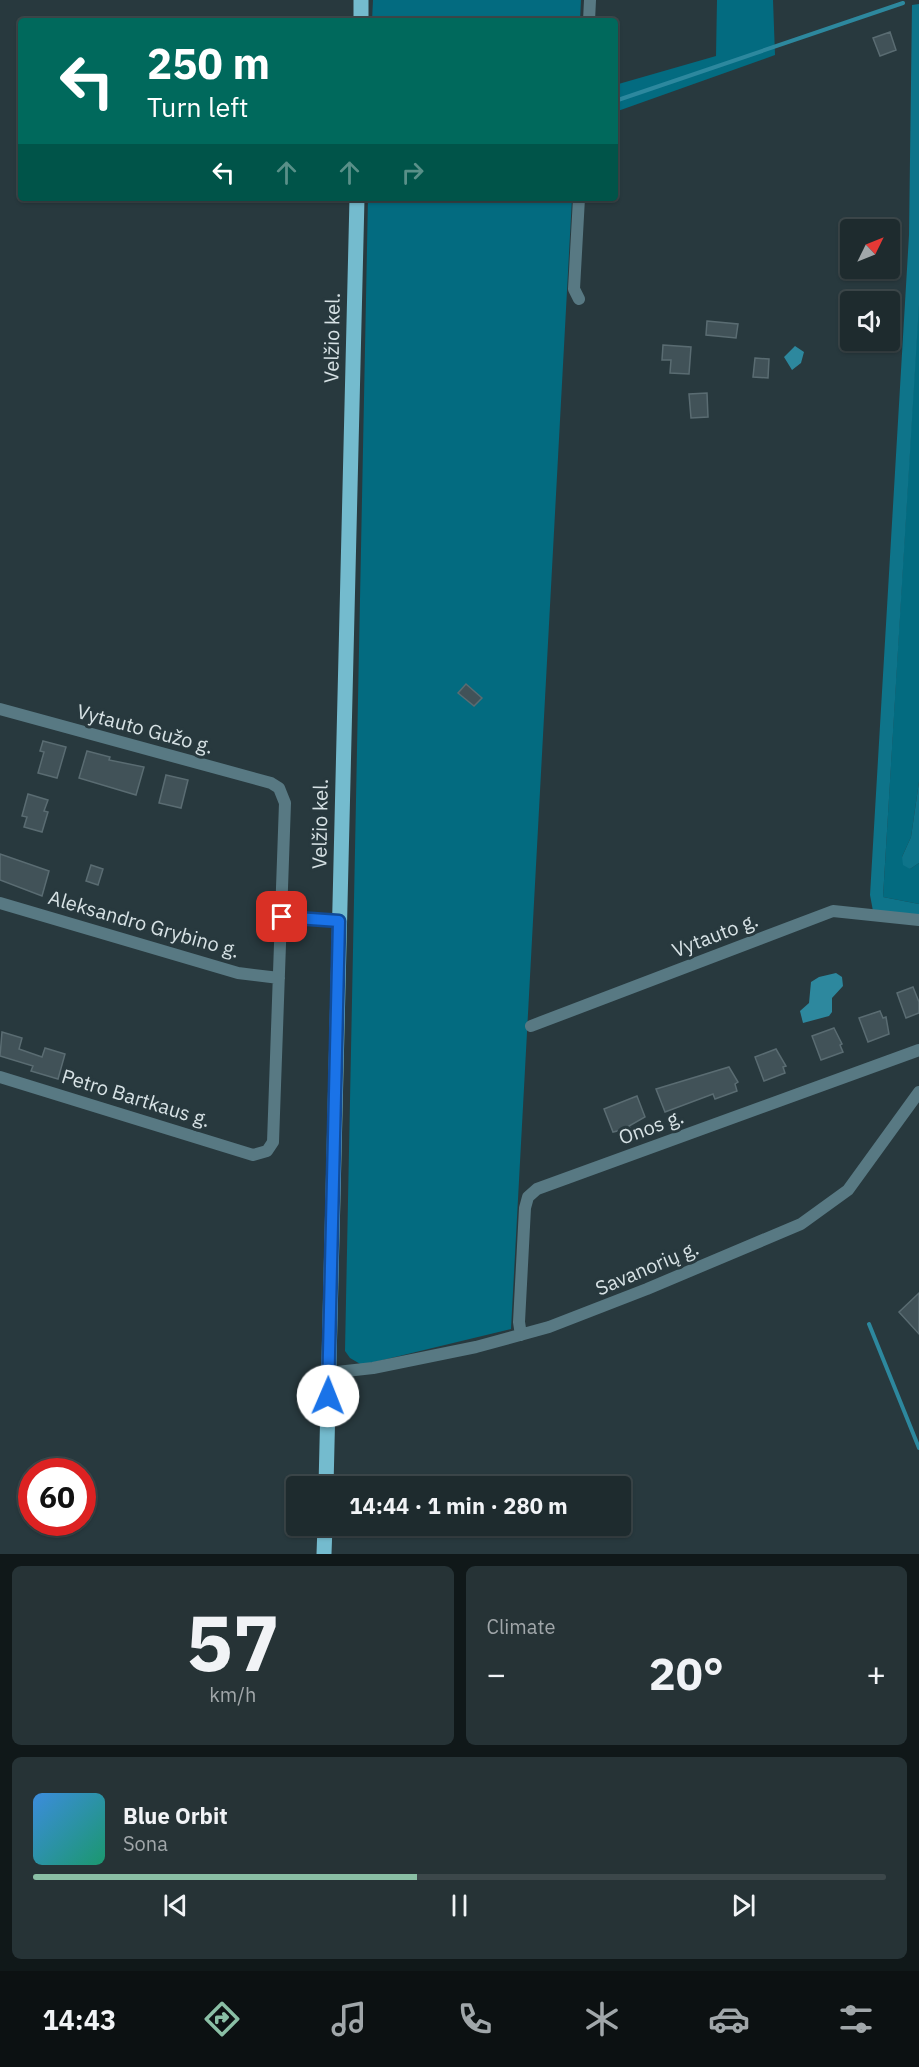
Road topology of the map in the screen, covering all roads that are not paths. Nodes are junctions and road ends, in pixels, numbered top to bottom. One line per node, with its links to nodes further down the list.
1 (362, 0): 3 (main road)
2 (590, 0): 4 (street)
3 (361, 18)
4 (589, 18)
5 (357, 201): 12 (main road, Velžio kel.)
6 (579, 201): 7 (street)
7 (579, 298)
8 (0, 709): 10 (street, Vytauto Gužo g.)
9 (0, 903): 13 (street, Aleksandro Grybino g.)
10 (282, 917): 12 (street); 13 (street)
11 (919, 920): 14 (street, Vytauto g.)
12 (339, 921): 21 (main road, Velžio kel.)
13 (279, 978): 16 (street, Petro Bartkaus g.)
14 (531, 1026)
15 (919, 1050): 20 (street, Onos g.)
16 (0, 1077)
17 (919, 1092): 18 (street, Savanorių g.)
18 (906, 1108): 19 (street); 20 (street, Savanorių g.)
19 (919, 1115)
20 (521, 1335): 21 (street, Savanorių g.)
21 (328, 1373): 22 (main road, Velžio kel.)
22 (326, 1476)
23 (325, 1536): 24 (main road)
24 (324, 1554)

